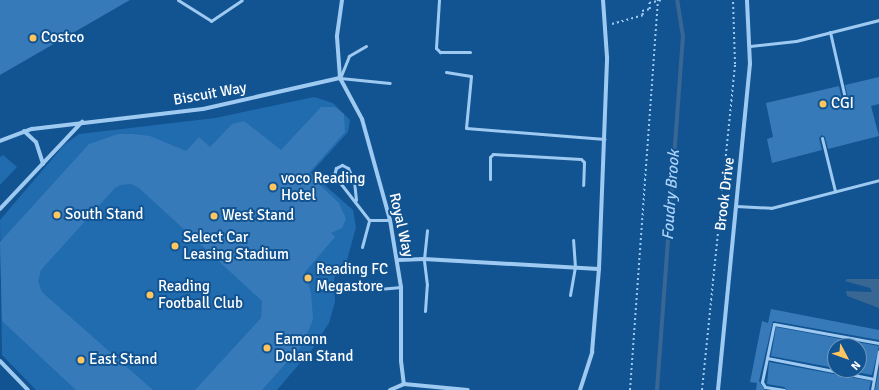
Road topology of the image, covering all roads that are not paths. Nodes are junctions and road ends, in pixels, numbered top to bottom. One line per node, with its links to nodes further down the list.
1 (178, 0): 2 (lane)
2 (242, 0)
3 (342, 0): 13 (street)
4 (439, 0): 11 (lane)
5 (603, 0): 19 (street)
6 (747, 0): 10 (street, Brook Drive)
7 (879, 20): 8 (lane)
8 (830, 32): 10 (lane); 15 (lane)
9 (366, 46): 13 (lane)
10 (750, 46): 27 (street, Brook Drive)
11 (470, 52)
12 (446, 72): 19 (lane)
13 (340, 78): 14 (lane); 16 (street, Biscuit Way); 30 (street, Royal Way)
14 (390, 83)
15 (845, 98)
16 (82, 122): 17 (street, Biscuit Way); 21 (street)
17 (24, 131): 20 (street, Biscuit Way); 21 (street)
18 (822, 138): 25 (lane)
19 (605, 139): 37 (street)
20 (0, 141)
21 (42, 164): 28 (street)
22 (490, 179): 24 (lane)
23 (879, 180): 25 (lane)
24 (583, 185)
25 (835, 191): 27 (lane)
26 (356, 200): 26 (lane); 29 (lane)
27 (736, 206): 52 (street, Brook Drive)
28 (0, 209)
29 (369, 220): 30 (lane); 33 (lane)
30 (390, 220): 35 (street, Royal Way)
31 (427, 230): 34 (lane)
32 (573, 240): 36 (lane)
33 (362, 247)
34 (424, 259): 35 (street); 36 (street); 41 (lane)
35 (398, 260): 38 (street, Royal Way)
36 (575, 267): 37 (street); 40 (lane)
37 (599, 269): 51 (street)
38 (401, 288): 39 (lane); 47 (street, Royal Way)
39 (379, 289)
40 (570, 295)
41 (425, 311)
42 (879, 343): 44 (lane)
43 (879, 352): 46 (lane)
44 (767, 358): 46 (lane); 53 (lane)
45 (0, 361): 48 (street)
46 (874, 380): 54 (lane)
47 (404, 384): 49 (street); 50 (street)
48 (28, 390)
49 (390, 390)
50 (468, 390)
51 (580, 390)
52 (718, 390)
53 (784, 390)
54 (872, 390)

